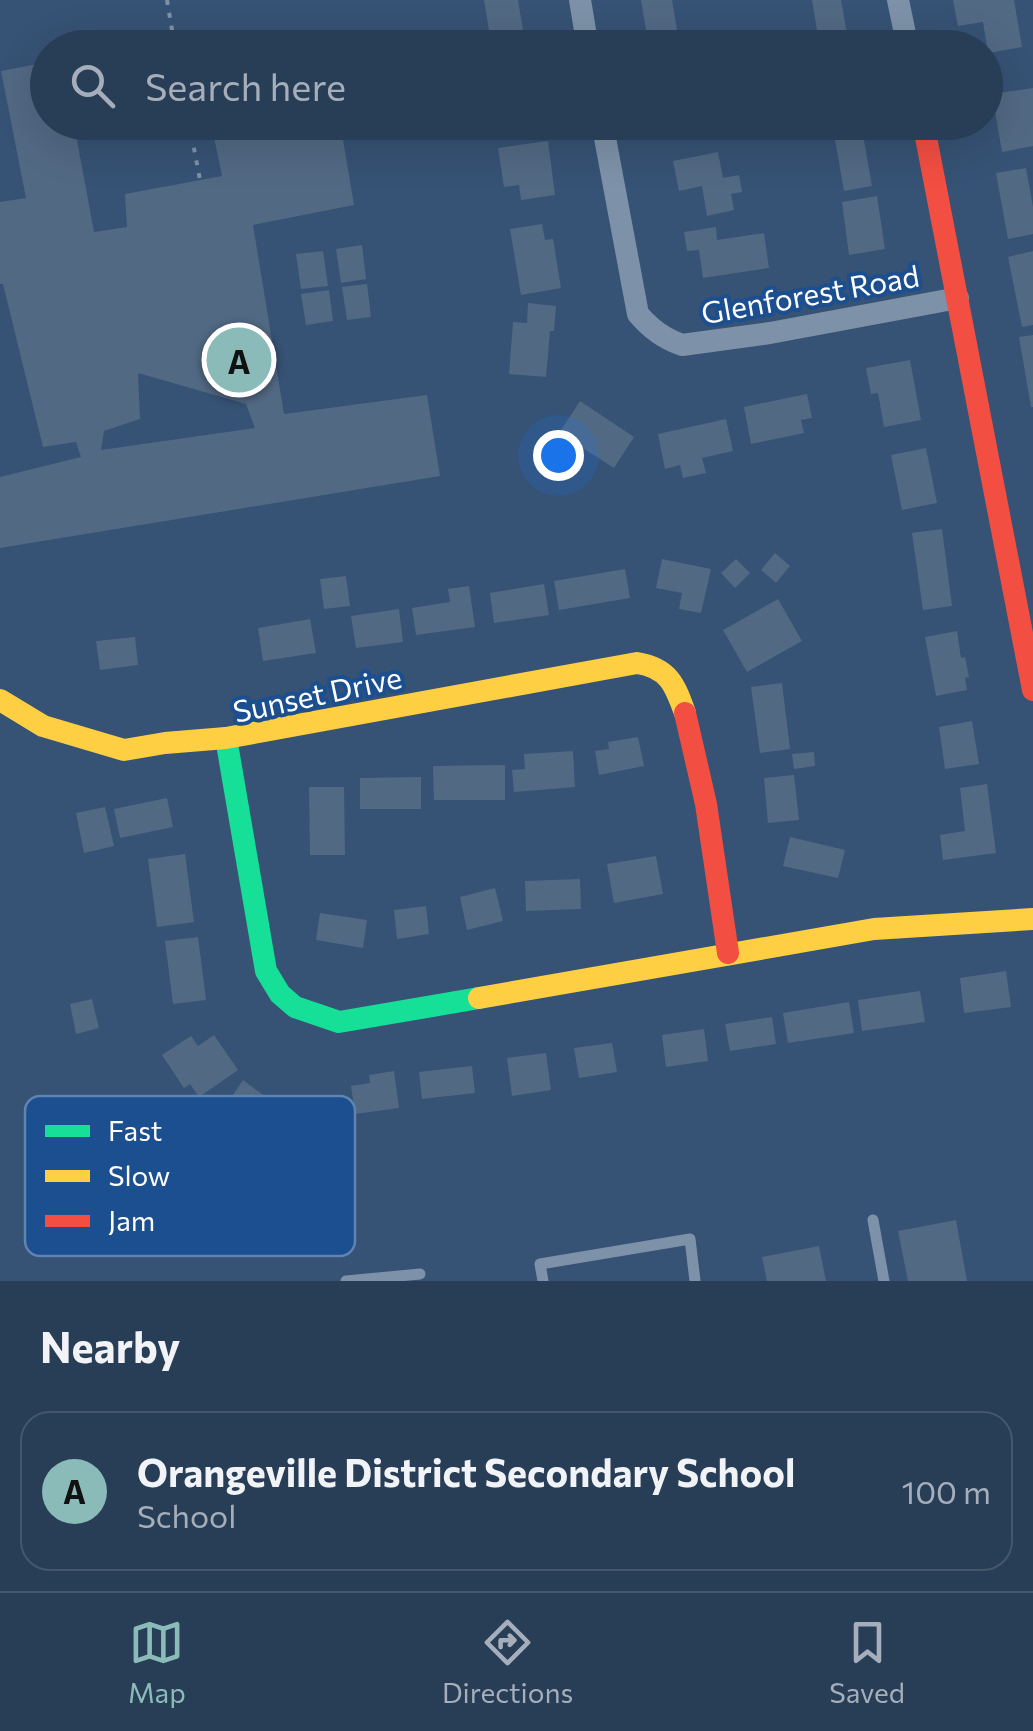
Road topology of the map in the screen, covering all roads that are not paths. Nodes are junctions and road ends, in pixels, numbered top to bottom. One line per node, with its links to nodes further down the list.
1 (580, 0): 3 (street)
2 (898, 0): 4 (street)
3 (585, 30)
4 (904, 30)
5 (605, 140): 7 (street, Glenforest Road)
6 (926, 140): 7 (street)
7 (958, 298): 8 (street)
8 (1033, 690)
9 (0, 700): 10 (street)
10 (226, 738): 12 (street, Sunset Drive); 12 (street, Sunset Drive)
11 (1033, 919): 12 (street, Sunset Drive)
12 (728, 953)
13 (873, 1220): 18 (lane)
14 (420, 1274): 15 (lane)
15 (346, 1281)
16 (543, 1281): 17 (lane)
17 (695, 1281)
18 (884, 1281)

